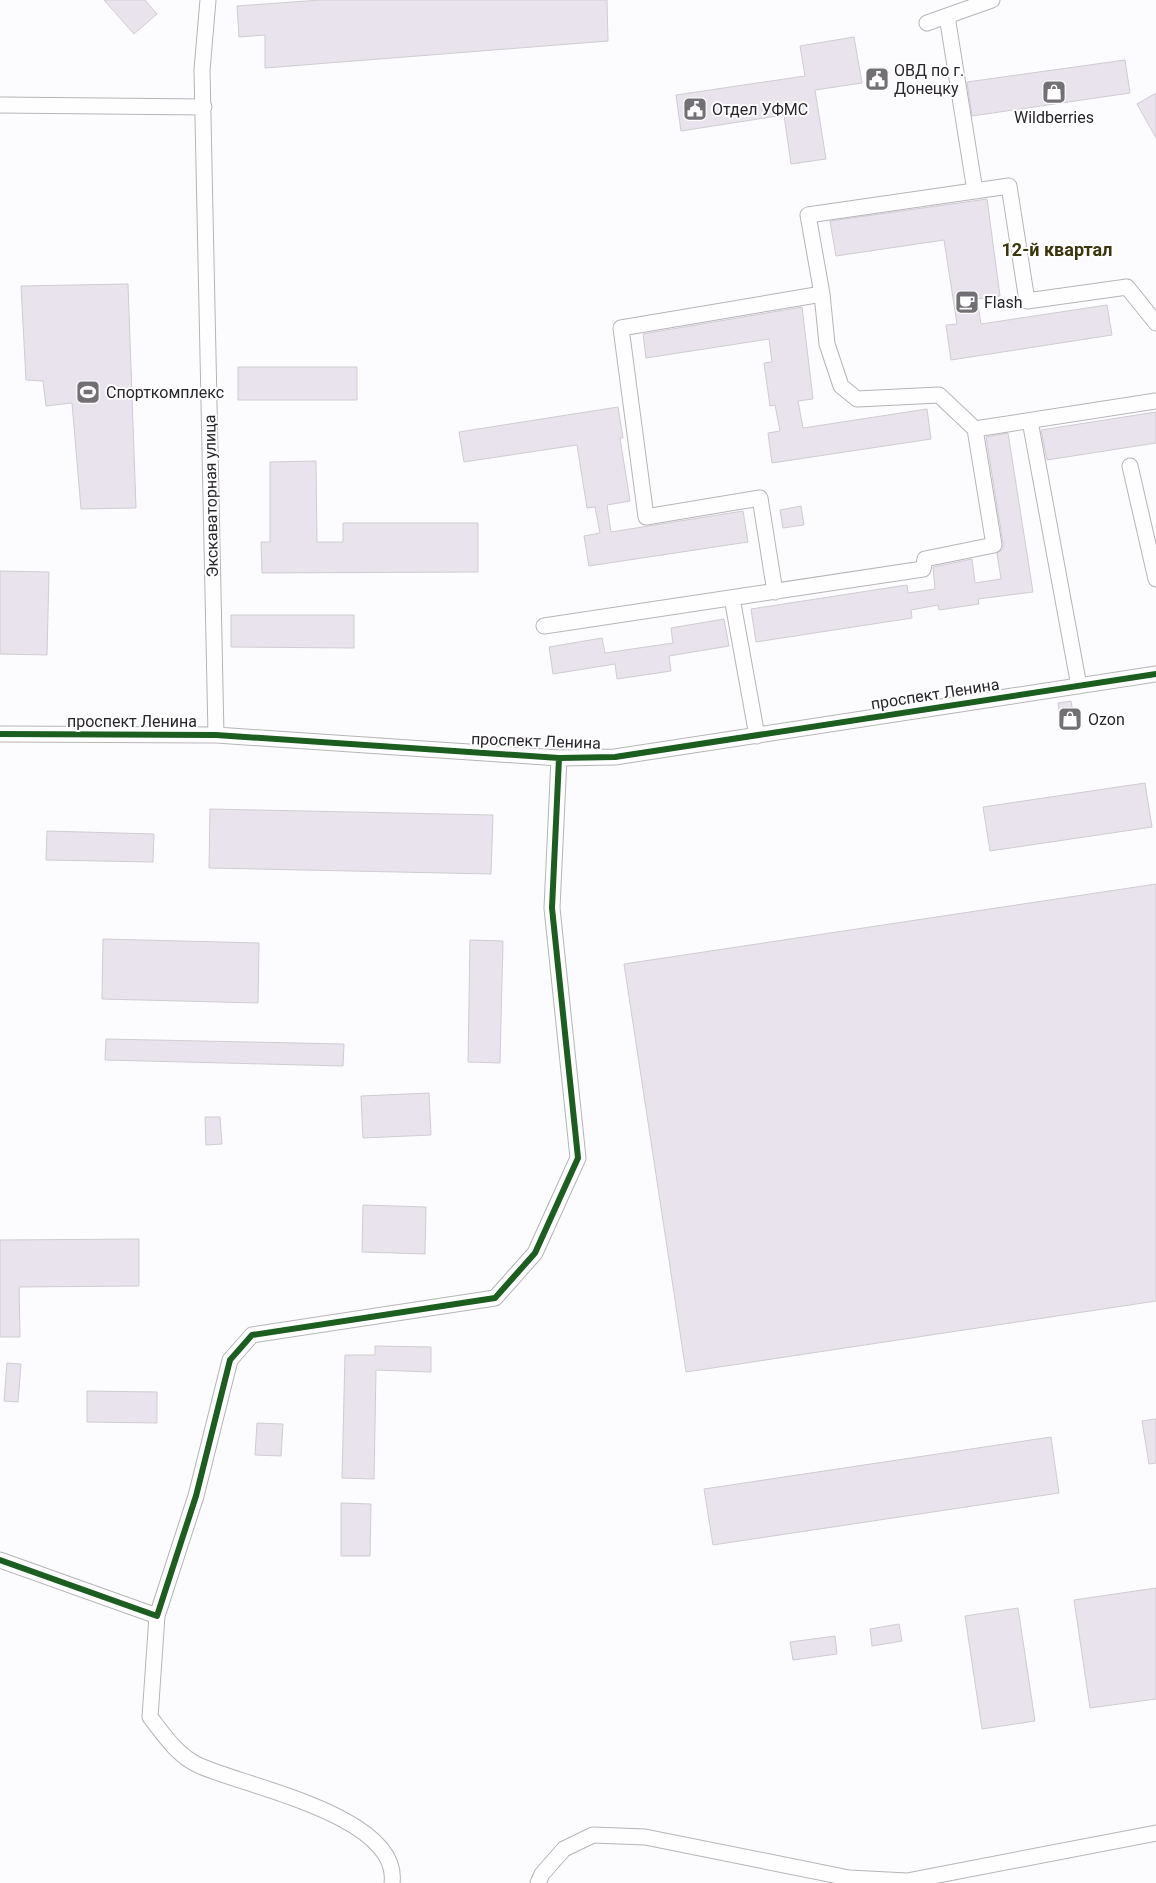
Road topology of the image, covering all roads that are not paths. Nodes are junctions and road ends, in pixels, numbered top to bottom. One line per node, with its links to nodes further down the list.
1 (208, 0): 6 (street, Экскаваторная улица)
2 (992, 0): 3 (street)
3 (947, 16): 4 (street); 7 (street)
4 (927, 23)
5 (0, 105): 6 (street)
6 (204, 107): 21 (street, Экскаваторная улица)
7 (975, 191): 8 (street); 9 (street)
8 (822, 294): 12 (street); 15 (street)
9 (1156, 323)
10 (1156, 401): 11 (street)
11 (1030, 421): 12 (street); 19 (street)
12 (975, 429): 15 (street)
13 (1130, 466): 14 (street)
14 (1156, 579)
15 (775, 592): 16 (street)
16 (732, 598): 17 (street); 22 (street)
17 (544, 626)
18 (1156, 674): 19 (street, проспект Ленина)
19 (1078, 686): 22 (street, проспект Ленина)
20 (0, 734): 21 (street, проспект Ленина)
21 (216, 736): 23 (street, проспект Ленина)
22 (757, 736): 23 (street, проспект Ленина)
23 (559, 758): 25 (street)
24 (0, 1560): 25 (street)
25 (157, 1616): 27 (street)
26 (1156, 1833): 28 (street)
27 (392, 1883)
28 (538, 1883)

